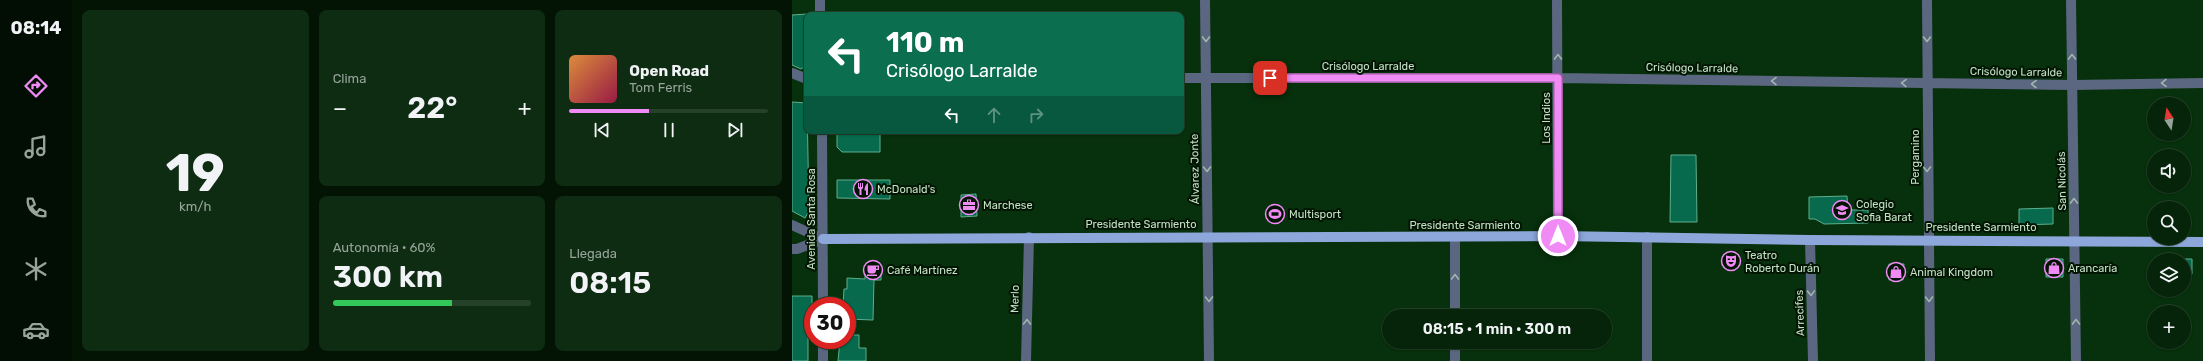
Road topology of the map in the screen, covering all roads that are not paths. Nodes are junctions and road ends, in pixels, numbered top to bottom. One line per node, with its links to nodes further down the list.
1 (820, 0): 6 (street)
2 (1205, 0): 10 (street, Álvarez Jonte, one-way to 10)
3 (1557, 0): 11 (street, Los Indios, one-way to 3)
4 (1927, 0): 12 (street, Pergamino, one-way to 12)
5 (2071, 0): 14 (street, San Nicolás, one-way to 5)
6 (820, 12)
7 (792, 73): 8 (street)
8 (804, 78)
9 (1184, 78): 10 (street, Crisólogo Larralde)
10 (1206, 78): 11 (street, Crisólogo Larralde); 17 (street, Álvarez Jonte, one-way to 17)
11 (1558, 78): 12 (street, Crisólogo Larralde, one-way to 11); 18 (street, Los Indios)
12 (1927, 83): 14 (street, Crisólogo Larralde, one-way to 12); 23 (street, Pergamino, one-way to 23)
13 (2203, 83): 14 (street, Crisólogo Larralde, one-way to 14)
14 (2073, 85): 25 (street, San Nicolás, one-way to 14)
15 (822, 134): 22 (street, Avenida Santa Rosa)
16 (792, 225): 22 (street)
17 (1208, 236): 19 (main road, Presidente Sarmiento); 20 (main road, Presidente Sarmiento); 34 (street, Álvarez Jonte, one-way to 34)
18 (1558, 236): 20 (main road, Presidente Sarmiento); 21 (main road, Presidente Sarmiento)
19 (1029, 237): 22 (main road, Presidente Sarmiento); 33 (street, Merlo, one-way to 19)
20 (1456, 237): 29 (street, one-way to 20)
21 (1647, 237): 24 (main road, Presidente Sarmiento); 36 (street)
22 (823, 239): 27 (street); 28 (street, Avenida Santa Rosa)
23 (1928, 239): 24 (main road, Presidente Sarmiento); 25 (main road, Presidente Sarmiento); 38 (street, Pergamino, one-way to 38)
24 (1810, 240): 37 (street, Arrecifes, one-way to 37)
25 (2074, 240): 26 (main road, Presidente Sarmiento); 39 (street, San Nicolás, one-way to 25)
26 (2203, 242)
27 (792, 249)
28 (823, 297)
29 (1455, 309)
30 (823, 349): 32 (street)
31 (1455, 349): 35 (street)
32 (823, 361)
33 (1026, 361)
34 (1209, 361)
35 (1455, 361)
36 (1647, 361)
37 (1813, 361)
38 (1930, 361)
39 (2076, 361)

